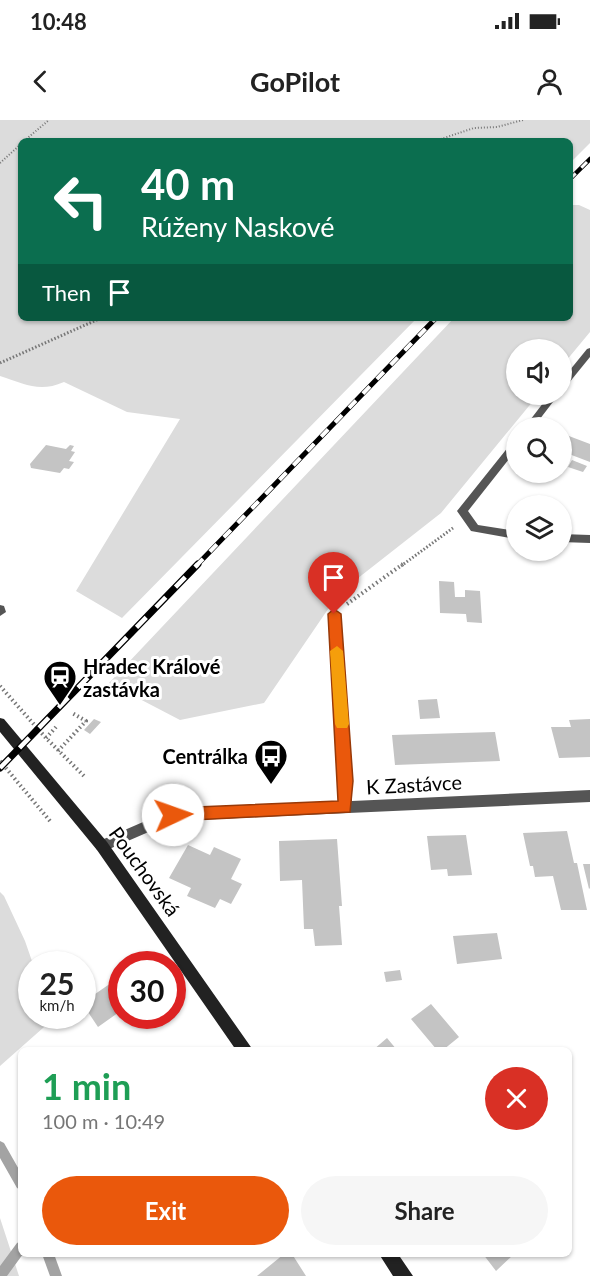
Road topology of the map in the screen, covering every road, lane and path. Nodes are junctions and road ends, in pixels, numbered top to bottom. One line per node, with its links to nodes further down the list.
1 (49, 120): 3 (path)
2 (523, 120): 4 (path)
3 (27, 138)
4 (444, 138)
5 (18, 146): 6 (path)
6 (0, 163)
7 (94, 321): 9 (path)
8 (590, 351): 10 (street)
9 (0, 363)
10 (572, 373)
11 (546, 405): 12 (street)
12 (537, 417)
13 (506, 456): 14 (street)
14 (467, 517): 15 (street); 18 (path)
15 (506, 533)
16 (572, 538): 17 (street)
17 (590, 539)
18 (334, 614): 28 (street)
19 (0, 686): 23 (path)
20 (72, 713): 24 (path)
21 (0, 723): 30 (street, Pouchovská)
22 (56, 727): 23 (path)
23 (46, 738): 24 (path)
24 (58, 751): 26 (path)
25 (0, 761): 29 (path)
26 (84, 776)
27 (590, 796): 28 (street, K Zastávce)
28 (345, 807): 30 (street, K Zastávce)
29 (50, 821)
30 (102, 846): 31 (street, Pouchovská)
31 (243, 1047)
32 (390, 1257): 33 (street)
33 (404, 1276)

